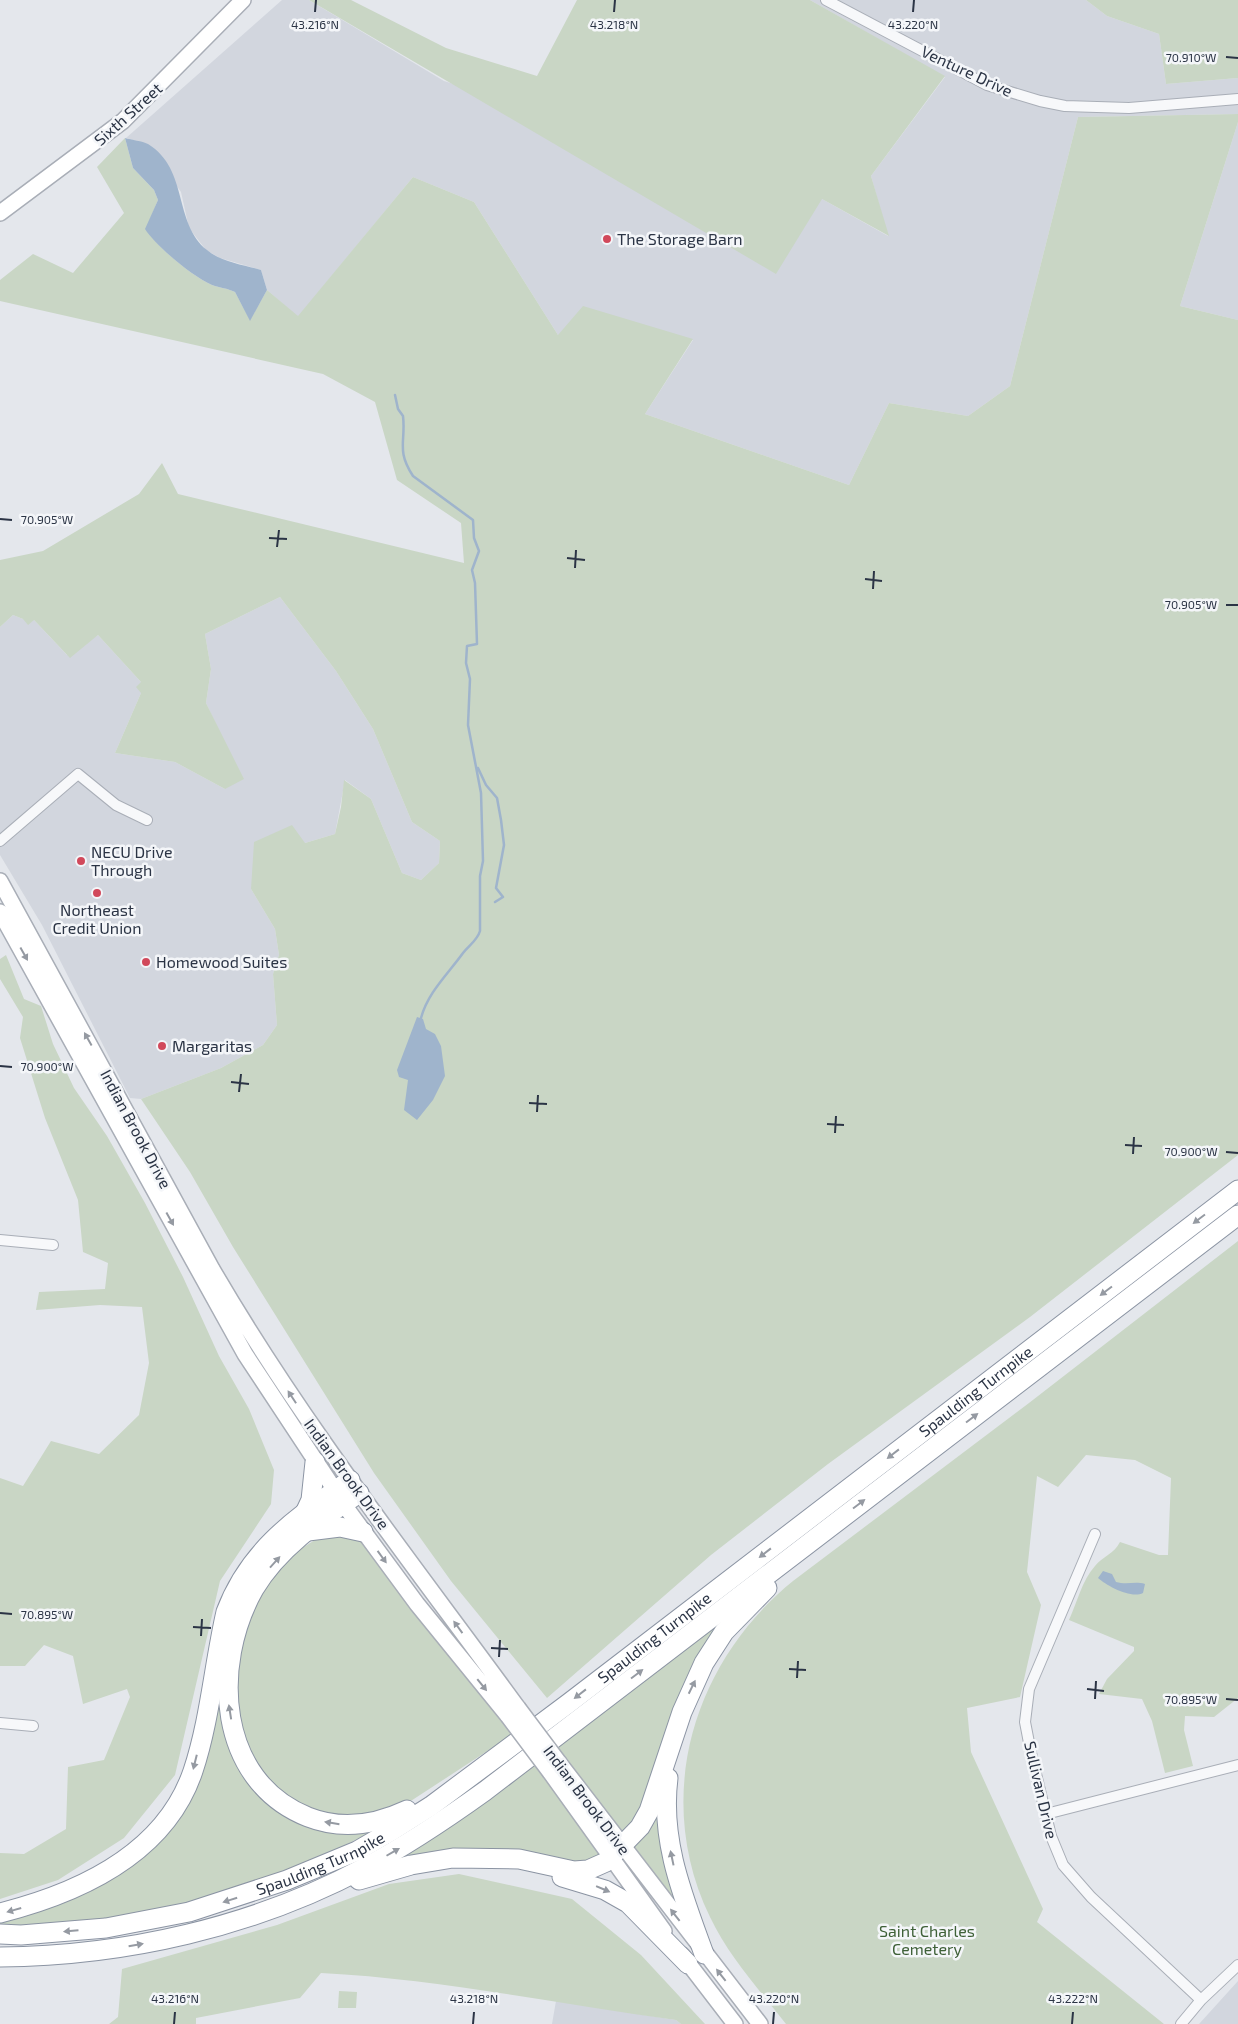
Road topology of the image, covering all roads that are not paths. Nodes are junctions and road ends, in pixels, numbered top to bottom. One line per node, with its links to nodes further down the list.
1 (244, 0): 4 (main road, Sixth Street)
2 (826, 0): 3 (street, Venture Drive)
3 (1238, 99)
4 (0, 213)
5 (147, 820): 6 (street)
6 (0, 841)
7 (0, 881): 14 (main road, Indian Brook Drive, one-way to 7)
8 (0, 912): 13 (main road, Indian Brook Drive, one-way to 13)
9 (1238, 1190): 25 (highway, Spaulding Turnpike, one-way to 25)
10 (1238, 1215): 18 (highway, Spaulding Turnpike, one-way to 10)
11 (0, 1240): 12 (street)
12 (53, 1245)
13 (315, 1462): 15 (main road, Indian Brook Drive); 16 (highway)
14 (355, 1487): 15 (highway); 20 (main road, Indian Brook Drive, one-way to 14)
15 (339, 1498): 16 (highway); 17 (main road, Indian Brook Drive)
16 (305, 1523): 17 (highway); 25 (highway, one-way to 16); 30 (highway, one-way to 30)
17 (363, 1532): 20 (main road, Indian Brook Drive, one-way to 20)
18 (820, 1534): 23 (highway, one-way to 18); 29 (highway, Spaulding Turnpike, one-way to 18)
19 (1095, 1534): 26 (street, Sullivan Drive)
20 (513, 1712): 27 (main road, Indian Brook Drive, bridge)
21 (0, 1723): 22 (street)
22 (33, 1726)
23 (670, 1749): 27 (highway); 32 (highway, one-way to 23)
24 (1238, 1765): 26 (street)
25 (474, 1774): 31 (highway, Spaulding Turnpike, one-way to 31)
26 (1046, 1814): 36 (street, Sullivan Drive)
27 (617, 1851): 28 (highway); 32 (main road, Indian Brook Drive, one-way to 27); 34 (main road, Indian Brook Drive)
28 (507, 1860): 29 (highway); 34 (highway, one-way to 34)
29 (318, 1889): 33 (highway, Spaulding Turnpike, one-way to 29)
30 (0, 1913)
31 (0, 1934)
32 (704, 1954): 38 (main road, Indian Brook Drive, one-way to 32)
33 (0, 1957)
34 (688, 1964): 37 (main road, Indian Brook Drive)
35 (1238, 1965): 36 (street)
36 (1201, 2000): 39 (street)
37 (735, 2024)
38 (760, 2024)
39 (1181, 2024)

